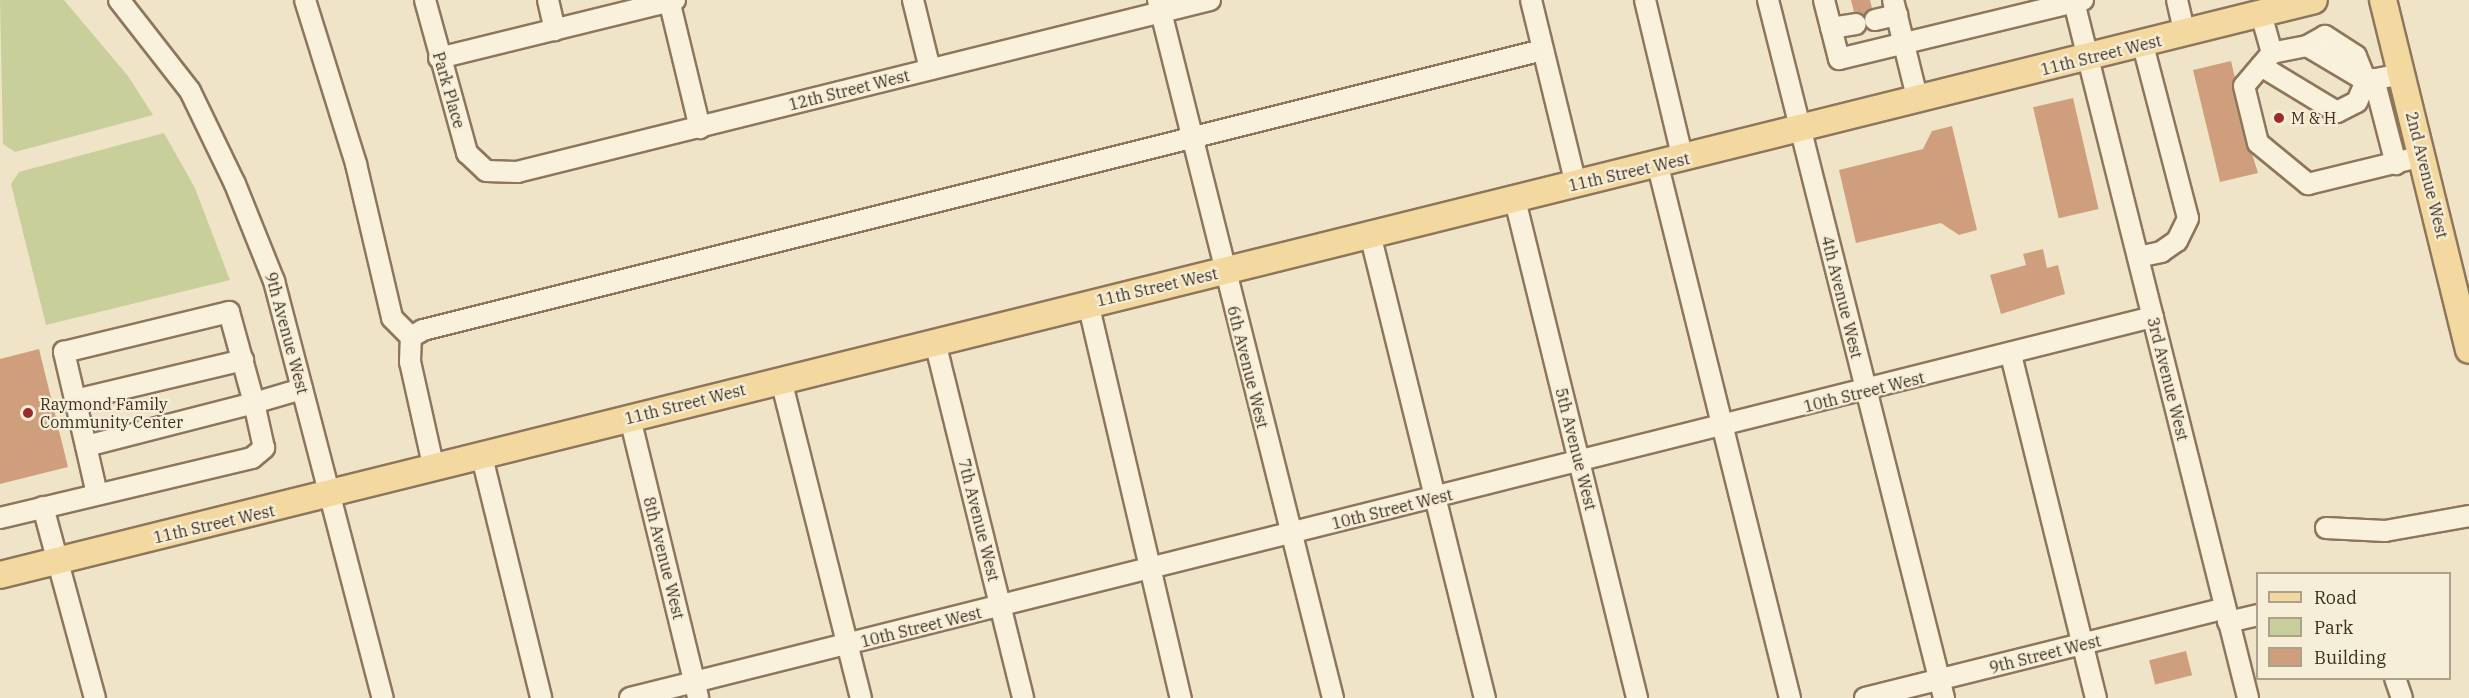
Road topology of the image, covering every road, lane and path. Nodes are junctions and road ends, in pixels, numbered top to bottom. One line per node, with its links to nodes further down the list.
1 (119, 0): 54 (street, 9th Avenue West)
2 (305, 0): 48 (street)
3 (425, 0): 26 (street, Park Place)
4 (548, 0): 21 (street)
5 (671, 0): 21 (street); 33 (street)
6 (913, 0): 29 (street)
7 (1210, 0): 17 (street, 12th Street West)
8 (1531, 0): 25 (street)
9 (1645, 0): 37 (street)
10 (1768, 0): 34 (street, 4th Avenue West)
11 (1824, 0): 12 (street); 20 (street)
12 (1829, 0)
13 (2176, 0): 22 (street)
14 (2314, 0): 19 (main road, 11th Street West)
15 (2383, 0): 30 (main road, 2nd Avenue West)
16 (2078, 1): 23 (street); 27 (street, 3rd Avenue West)
17 (1159, 6): 29 (street, 12th Street West); 35 (street, 6th Avenue West)
18 (1895, 8): 20 (street); 23 (street)
19 (2261, 14): 22 (main road, 11th Street West); 28 (street)
20 (1831, 28): 23 (street)
21 (555, 30): 26 (street)
22 (2185, 34): 24 (main road, 11th Street West)
23 (1904, 44): 32 (street)
24 (2143, 45): 27 (main road, 11th Street West); 44 (street)
25 (1543, 50): 35 (street); 41 (street)
26 (439, 58): 40 (street, Park Place)
27 (2088, 59): 32 (main road, 11th Street West); 44 (street, 3rd Avenue West)
28 (2266, 60): 31 (street); 31 (street); 38 (street)
29 (930, 69): 33 (street, 12th Street West)
30 (2402, 74): 31 (street); 36 (main road, 2nd Avenue West)
31 (2370, 80): 38 (street)
32 (1917, 97): 34 (main road, 11th Street West)
33 (700, 128): 40 (street, 12th Street West)
34 (1800, 129): 37 (main road, 11th Street West); 55 (street, 4th Avenue West)
35 (1193, 138): 45 (street, 6th Avenue West); 48 (street)
36 (2423, 156): 38 (street); 50 (main road, 2nd Avenue West)
37 (1683, 160): 39 (main road, 11th Street West)
38 (2396, 164)
39 (1658, 166): 41 (main road, 11th Street West); 59 (street)
40 (486, 171)
41 (1576, 185): 42 (main road, 11th Street West)
42 (1515, 200): 43 (main road, 11th Street West); 62 (street, 5th Avenue West)
43 (1371, 234): 45 (main road, 11th Street West); 66 (street)
44 (2138, 257): 47 (street, 3rd Avenue West)
45 (1225, 271): 46 (main road, 11th Street West); 71 (street, 6th Avenue West)
46 (1088, 303): 49 (main road, 11th Street West); 73 (street)
47 (2153, 317): 51 (street, 10th Street West); 76 (street, 3rd Avenue West)
48 (411, 337): 63 (street)
49 (935, 342): 53 (main road, 11th Street West); 75 (street, 7th Avenue West)
50 (2469, 350)
51 (2011, 356): 55 (street, 10th Street West); 79 (street)
52 (243, 360): 56 (street); 56 (street); 57 (street)
53 (781, 380): 58 (main road, 11th Street West); 78 (street)
54 (302, 388): 57 (street); 65 (street, 9th Avenue West)
55 (1866, 391): 59 (street, 10th Street West); 81 (street, 4th Avenue West)
56 (75, 400): 60 (street)
57 (254, 403): 60 (street); 64 (street)
58 (630, 417): 61 (main road, 11th Street West); 82 (street, 8th Avenue West)
59 (1722, 427): 62 (street, 10th Street West); 93 (street)
60 (86, 446): 64 (street)
61 (482, 457): 63 (main road, 11th Street West); 85 (street)
62 (1580, 463): 66 (street, 10th Street West); 92 (street, 5th Avenue West)
63 (435, 469): 65 (main road, 11th Street West)
64 (97, 494): 67 (street)
65 (332, 496): 72 (main road, 11th Street West); 84 (street, 9th Avenue West)
66 (1435, 499): 71 (street, 10th Street West); 91 (street)
67 (43, 507): 69 (street); 72 (street)
68 (2469, 516): 70 (street)
69 (0, 518)
70 (2326, 528)
71 (1290, 535): 73 (street, 10th Street West); 90 (street, 6th Avenue West)
72 (58, 561): 74 (main road, 11th Street West); 83 (street)
73 (1150, 570): 75 (street, 10th Street West); 89 (street)
74 (0, 576)
75 (1001, 607): 78 (street, 10th Street West); 88 (street, 7th Avenue West)
76 (2227, 615): 77 (street, 9th Street West); 79 (street, 9th Street West); 96 (street, 3rd Avenue West)
77 (2256, 615)
78 (848, 645): 82 (street, 10th Street West); 87 (street)
79 (2082, 645): 81 (street, 9th Street West); 95 (street)
80 (2396, 680): 97 (street)
81 (1942, 689): 94 (street, 9th Street West)
82 (696, 690): 86 (street, 10th Street West)
83 (95, 698)
84 (383, 698)
85 (541, 698)
86 (630, 698)
87 (861, 698)
88 (1023, 698)
89 (1180, 698)
90 (1333, 698)
91 (1485, 698)
92 (1637, 698)
93 (1790, 698)
94 (1866, 698)
95 (2096, 698)
96 (2248, 698)
97 (2402, 698)

